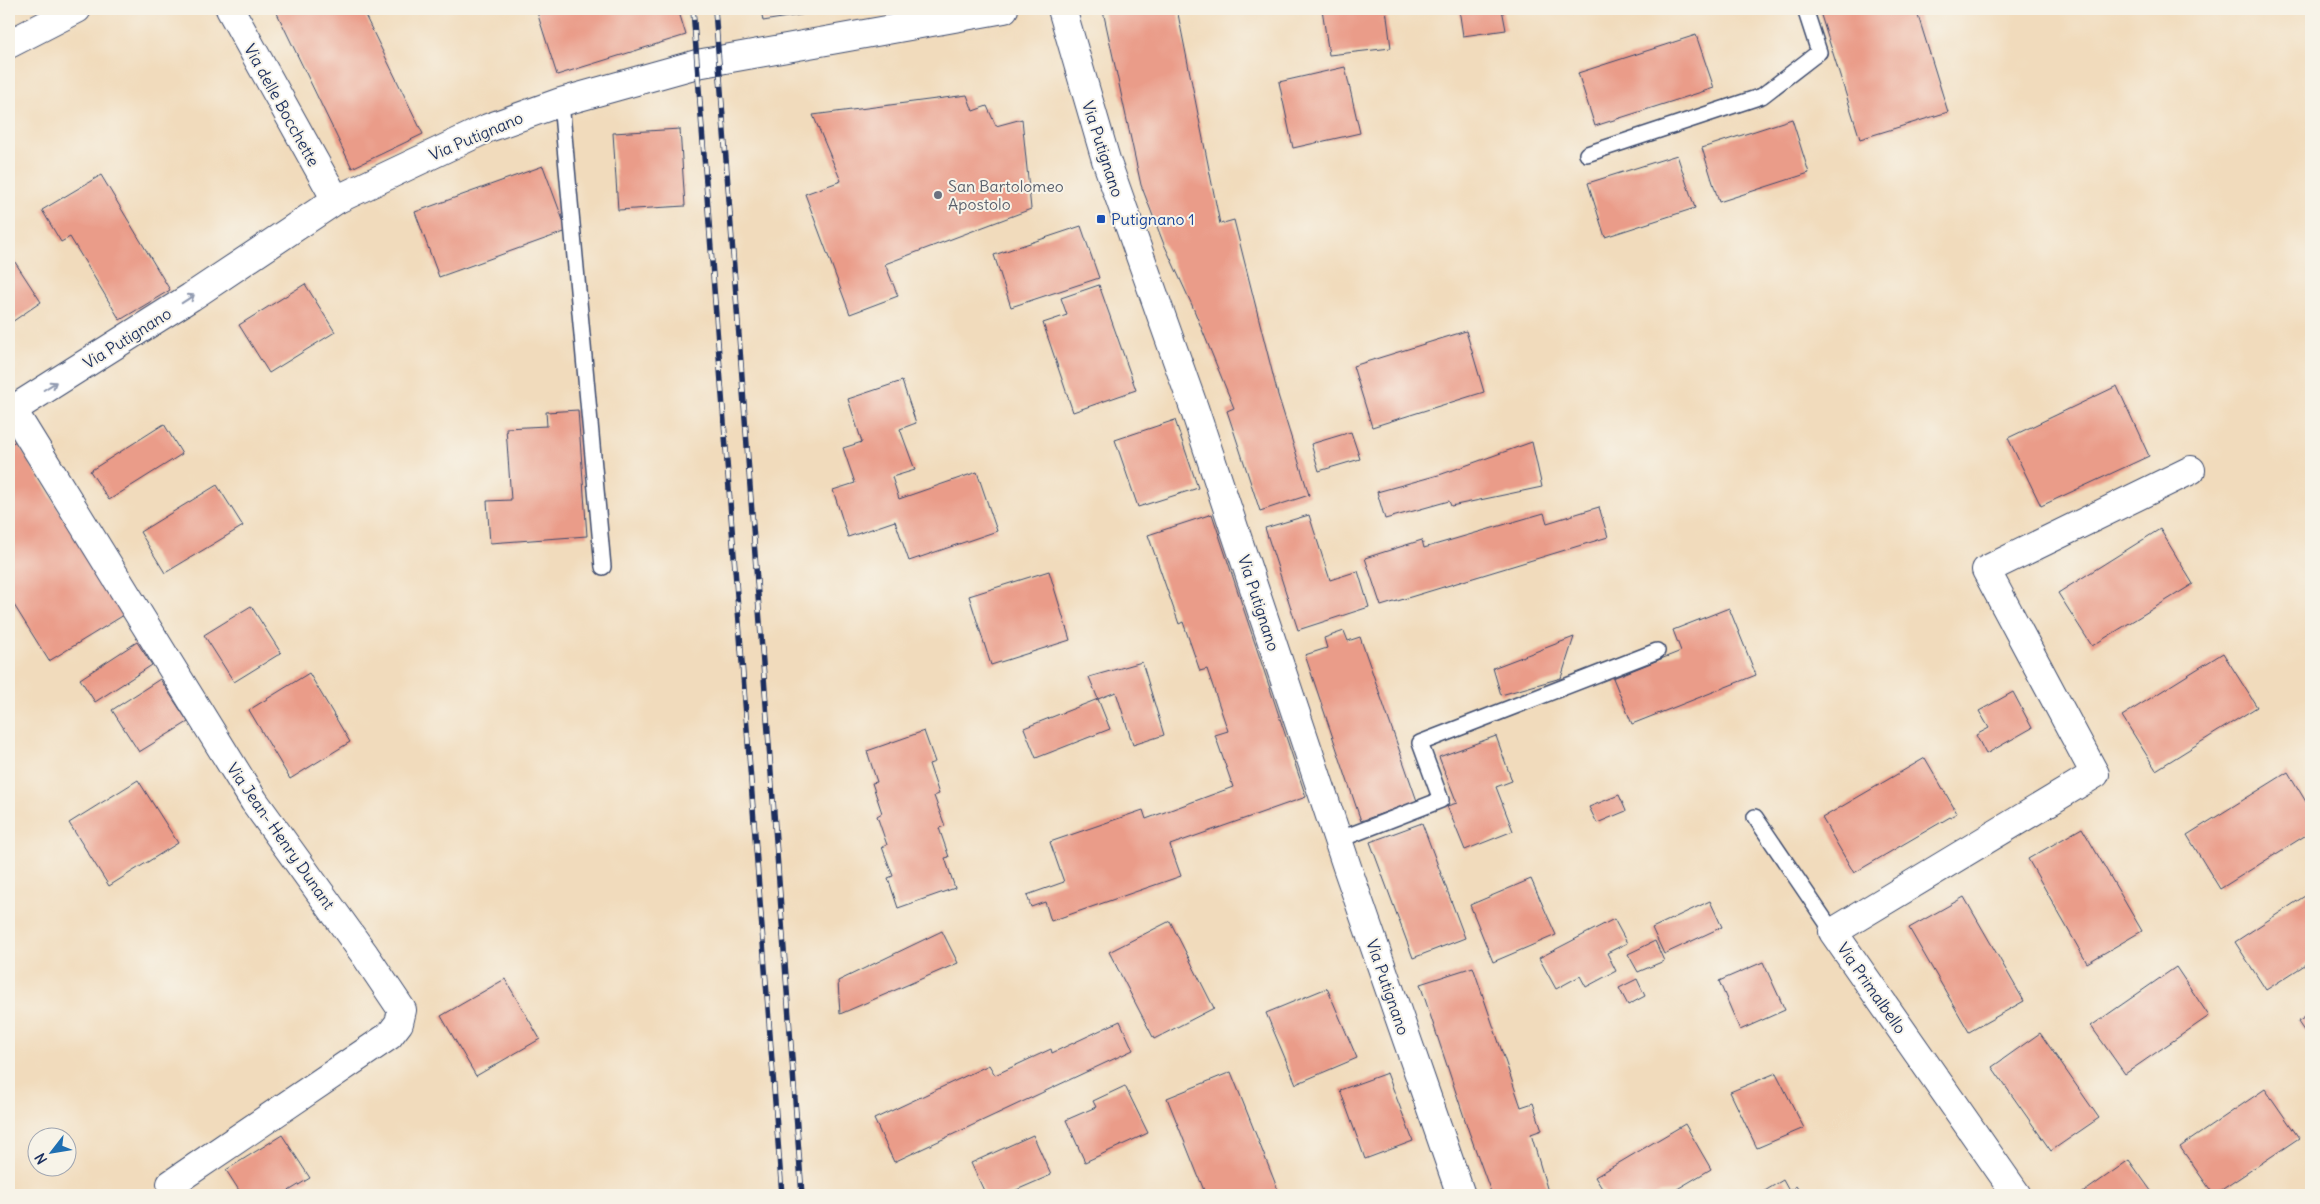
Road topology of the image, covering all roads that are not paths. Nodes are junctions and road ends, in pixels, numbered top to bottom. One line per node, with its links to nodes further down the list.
1 (78, 9): 6 (street)
2 (230, 9): 9 (street, Via delle Bocchette)
3 (1004, 9): 7 (street, Via Putignano)
4 (1062, 9): 15 (street, Via Putignano)
5 (1805, 9): 8 (lane)
6 (9, 44)
7 (561, 102): 9 (street, Via Putignano); 12 (lane)
8 (1587, 154)
9 (336, 200): 10 (street, Via Putignano, one-way to 9)
10 (11, 411): 17 (street, Via Jean- Henry Dunant)
11 (2191, 470): 16 (street, Via Primalbello)
12 (603, 567)
13 (1657, 651): 15 (lane)
14 (1755, 817): 16 (lane)
15 (1338, 840): 18 (street, Via Putignano)
16 (1833, 932): 19 (street, Via Primalbello)
17 (171, 1184)
18 (1461, 1195)
19 (2018, 1195)

